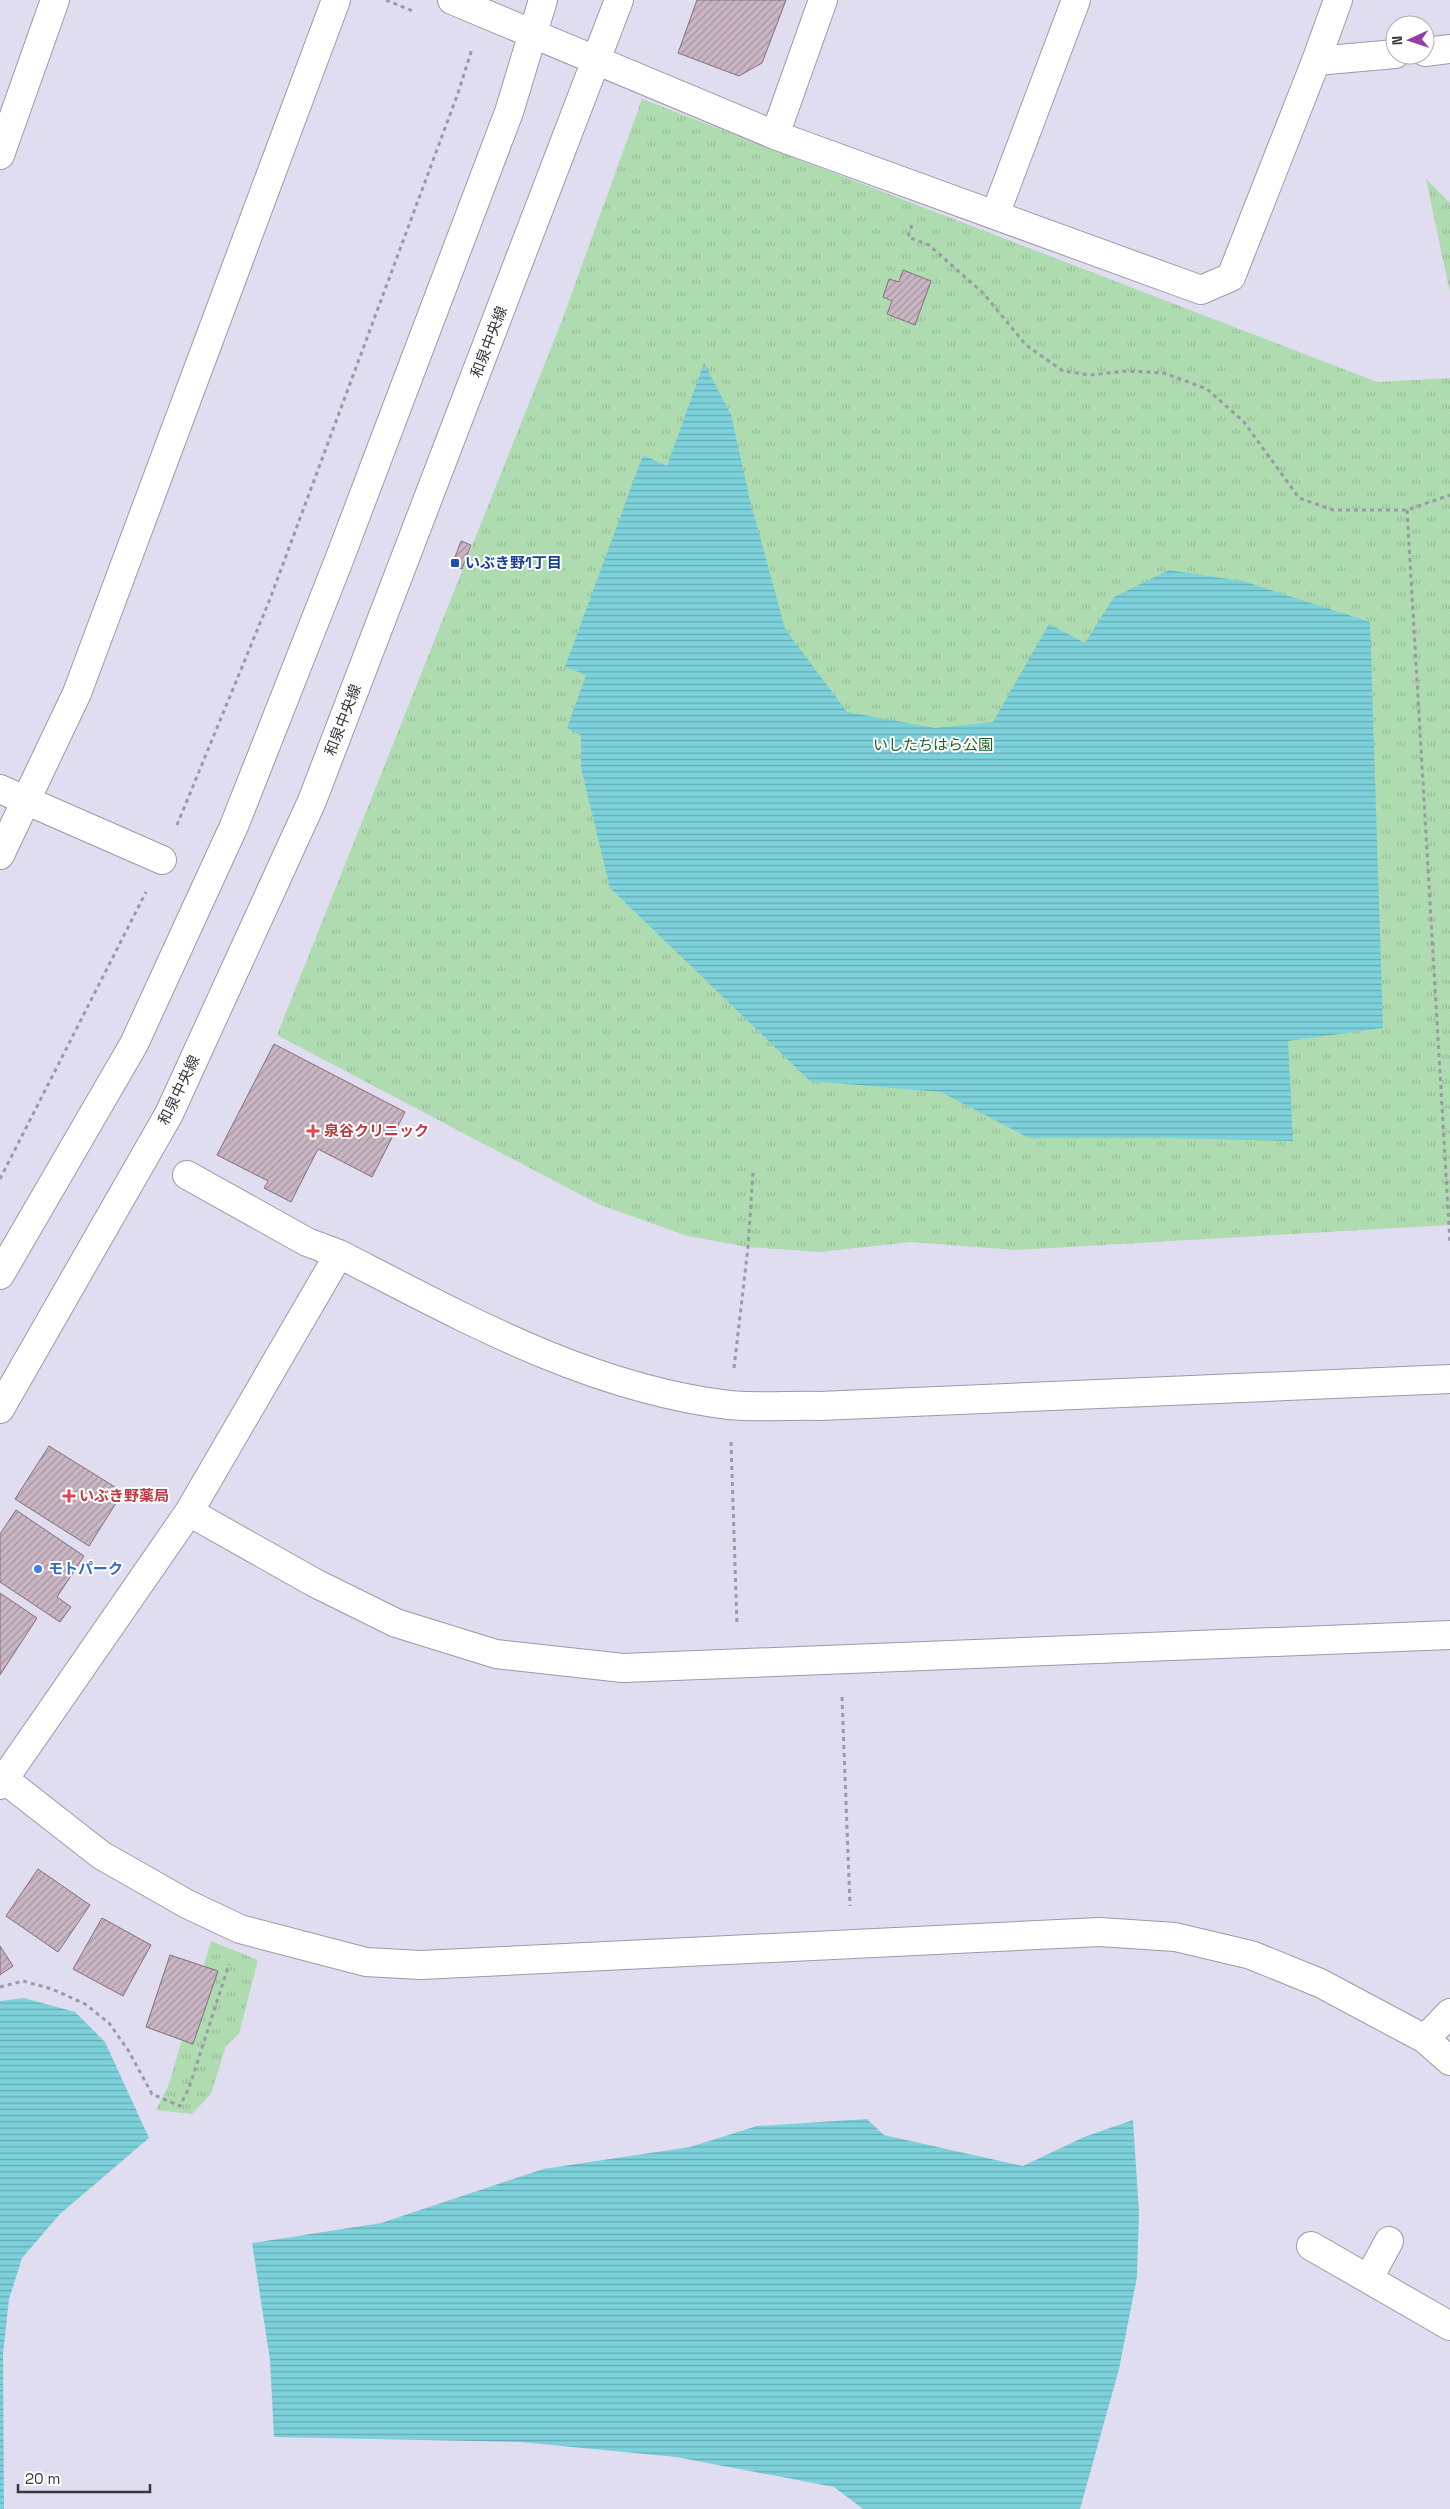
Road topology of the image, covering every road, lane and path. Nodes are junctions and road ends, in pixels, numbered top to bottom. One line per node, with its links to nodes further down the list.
1 (55, 0): 17 (street)
2 (336, 0): 23 (street)
3 (452, 0): 9 (street)
4 (543, 0): 9 (street)
5 (619, 0): 14 (street, 和泉中央線)
6 (823, 0): 16 (street)
7 (1076, 0): 19 (street)
8 (1338, 0): 15 (street)
9 (533, 34): 14 (street); 31 (street)
10 (472, 47): 25 (path)
11 (1450, 50): 12 (street)
12 (1435, 51)
13 (1385, 55): 15 (street)
14 (596, 61): 16 (street); 34 (street, 和泉中央線)
15 (1316, 61): 19 (street)
16 (775, 135): 18 (street)
17 (0, 155)
18 (924, 189): 19 (street); 21 (path)
19 (995, 215)
20 (1450, 495): 21 (path)
21 (1406, 510): 29 (path)
22 (0, 789): 23 (street)
23 (26, 800): 24 (street); 25 (street)
24 (0, 855)
25 (162, 860): 28 (path)
26 (753, 1173): 33 (path)
27 (187, 1175): 30 (street)
28 (0, 1179)
29 (1450, 1243)
30 (340, 1254): 33 (street); 35 (street)
31 (0, 1275)
32 (1450, 1379): 33 (street)
33 (730, 1405): 38 (path)
34 (0, 1408)
35 (189, 1512): 38 (street); 39 (street)
36 (1450, 1635): 37 (street)
37 (841, 1659): 38 (street); 40 (path)
38 (738, 1663)
39 (1, 1780): 41 (street)
40 (850, 1911)
41 (240, 1929): 42 (path); 44 (street)
42 (0, 1987)
43 (1450, 2013): 44 (street)
44 (1424, 2039): 45 (street)
45 (1450, 2061)
46 (1389, 2240): 48 (street)
47 (1310, 2246): 48 (street)
48 (1369, 2278): 49 (street)
49 (1450, 2326)

